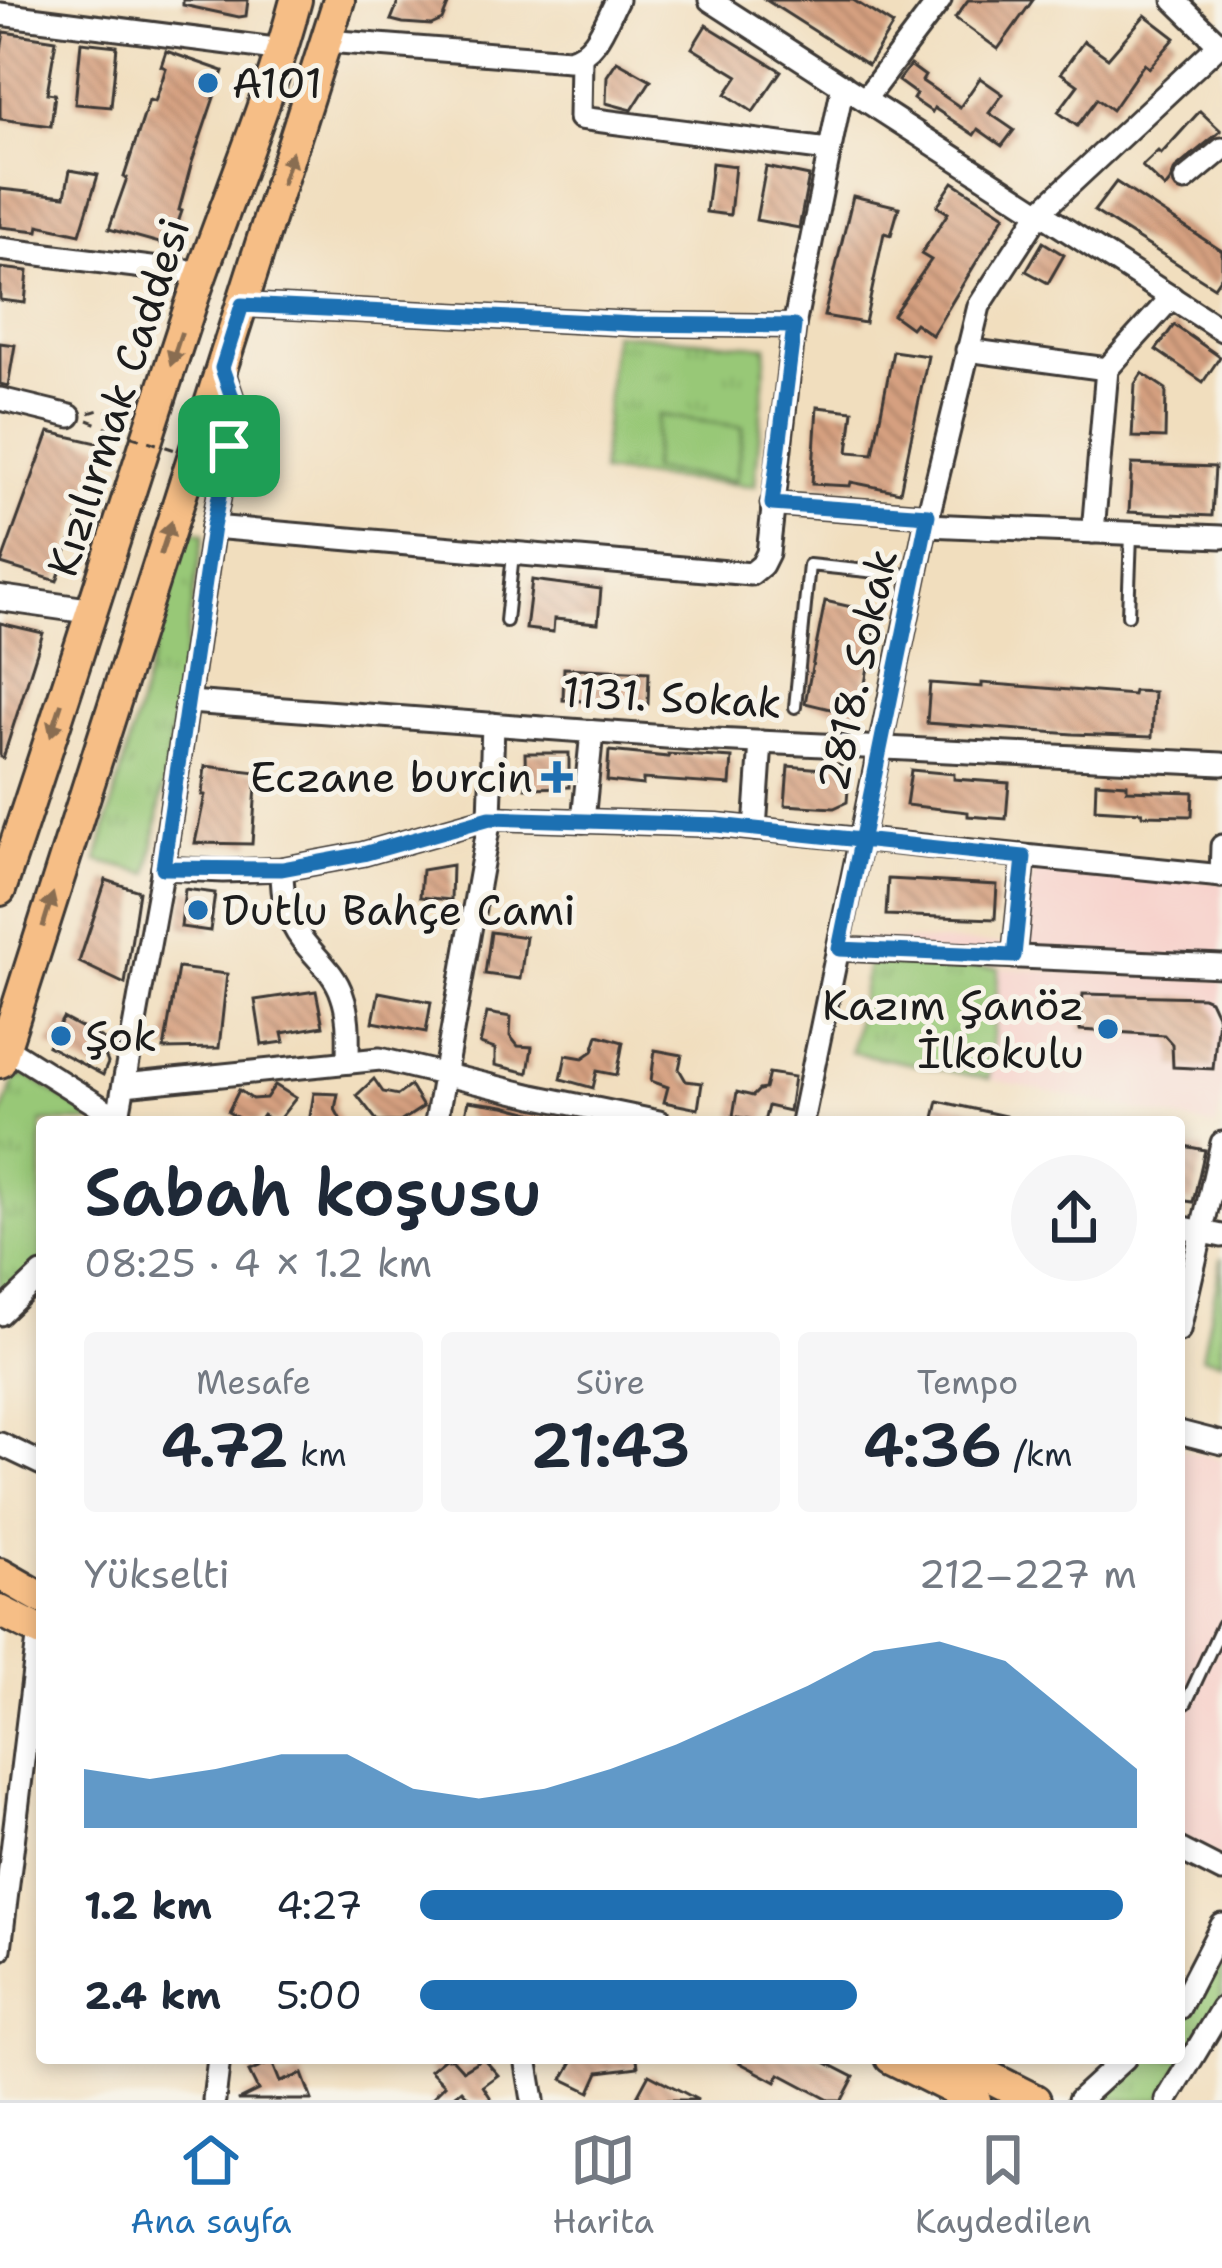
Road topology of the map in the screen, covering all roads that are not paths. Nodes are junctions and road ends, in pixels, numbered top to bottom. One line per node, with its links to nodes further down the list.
1 (296, 0): 10 (main road, Kızılırmak Caddesi)
2 (339, 0): 8 (main road)
3 (617, 0): 11 (street)
4 (940, 0): 13 (street)
5 (1174, 0): 9 (street)
6 (721, 3): 12 (street)
7 (0, 14): 10 (street)
8 (327, 41): 11 (street); 21 (main road, one-way to 8)
9 (1221, 43): 17 (street, 2818. Sokak)
10 (283, 50): 19 (main road, Kızılırmak Caddesi)
11 (581, 57): 15 (street)
12 (843, 85): 13 (street); 15 (street)
13 (865, 99): 17 (street)
14 (1222, 148): 16 (street)
15 (828, 150): 22 (street)
16 (1184, 180)
17 (1040, 212): 20 (street); 24 (street, 2818. Sokak)
18 (0, 249): 19 (street)
19 (202, 271): 38 (main road, Kızılırmak Caddesi, one-way to 38)
20 (1172, 297): 23 (street); 26 (street)
21 (242, 305): 22 (street); 25 (main road)
22 (794, 326): 29 (street)
23 (1222, 330)
24 (968, 350): 26 (street); 30 (street, 2818. Sokak)
25 (222, 368): 31 (street); 62 (main road, one-way to 25)
26 (1107, 369): 32 (street)
27 (0, 400): 28 (street)
28 (70, 416)
29 (772, 504): 30 (street); 35 (street)
30 (927, 520): 32 (street); 36 (street, 2818. Sokak)
31 (213, 527): 35 (street); 41 (street)
32 (1093, 532): 33 (street)
33 (1131, 533): 34 (street); 39 (lane)
34 (1222, 537)
35 (513, 554): 40 (lane)
36 (916, 576): 42 (lane); 46 (street, 2818. Sokak)
37 (0, 598): 38 (street)
38 (91, 611): 53 (main road, Kızılırmak Caddesi, one-way to 53)
39 (1129, 615)
40 (506, 621)
41 (189, 702): 43 (street, 1131. Sokak); 55 (street)
42 (795, 707)
43 (493, 724): 44 (street, 1131. Sokak); 48 (street)
44 (592, 732): 45 (street, 1131. Sokak); 49 (street)
45 (761, 742): 46 (street, 1131. Sokak); 50 (street)
46 (880, 747): 47 (street, 1131. Sokak); 51 (street, 2818. Sokak)
47 (1222, 764)
48 (490, 818): 49 (street); 56 (street); 64 (street)
49 (583, 821): 50 (street)
50 (755, 830): 51 (street)
51 (862, 841): 54 (street); 59 (street, 2818. Sokak)
52 (1222, 846): 57 (street)
53 (5, 856): 58 (main road, Kızılırmak Caddesi)
54 (1024, 857): 57 (street); 60 (street)
55 (163, 868): 56 (street); 65 (street)
56 (282, 869): 63 (street)
57 (1221, 876)
58 (0, 890)
59 (839, 949): 60 (street); 70 (street, 2818. Sokak)
60 (1014, 956): 61 (street)
61 (1222, 966)
62 (3, 1054): 66 (street)
63 (348, 1062): 64 (street); 65 (street)
64 (444, 1075): 68 (street); 69 (street)
65 (124, 1085): 67 (street)
66 (111, 1116)
67 (119, 1116)
68 (437, 1116)
69 (632, 1116)
70 (803, 1116)
71 (1222, 1143): 72 (street)
72 (1201, 1231): 74 (street)
73 (36, 1282): 75 (street)
74 (1185, 1303)
75 (0, 1314)
76 (1185, 1434): 77 (street)
77 (1222, 1443)
78 (0, 1444): 79 (street)
79 (36, 1461)
80 (0, 1574): 81 (main road)
81 (36, 1591)
82 (0, 1611): 84 (main road)
83 (1222, 1625): 86 (lane)
84 (36, 1629)
85 (36, 1649): 87 (street)
86 (1186, 1703)
87 (11, 1758): 91 (street)
88 (1185, 1852): 89 (street)
89 (1222, 1871)
90 (1222, 1925): 92 (street)
91 (0, 1949)
92 (1185, 1996)
93 (1222, 2008): 103 (street)
94 (218, 2064): 99 (street)
95 (527, 2064): 100 (street)
96 (920, 2064): 98 (main road)
97 (1118, 2064): 102 (street)
98 (982, 2077): 101 (main road)
99 (214, 2100)
100 (533, 2100)
101 (1035, 2100)
102 (1079, 2100)
103 (1167, 2100)

